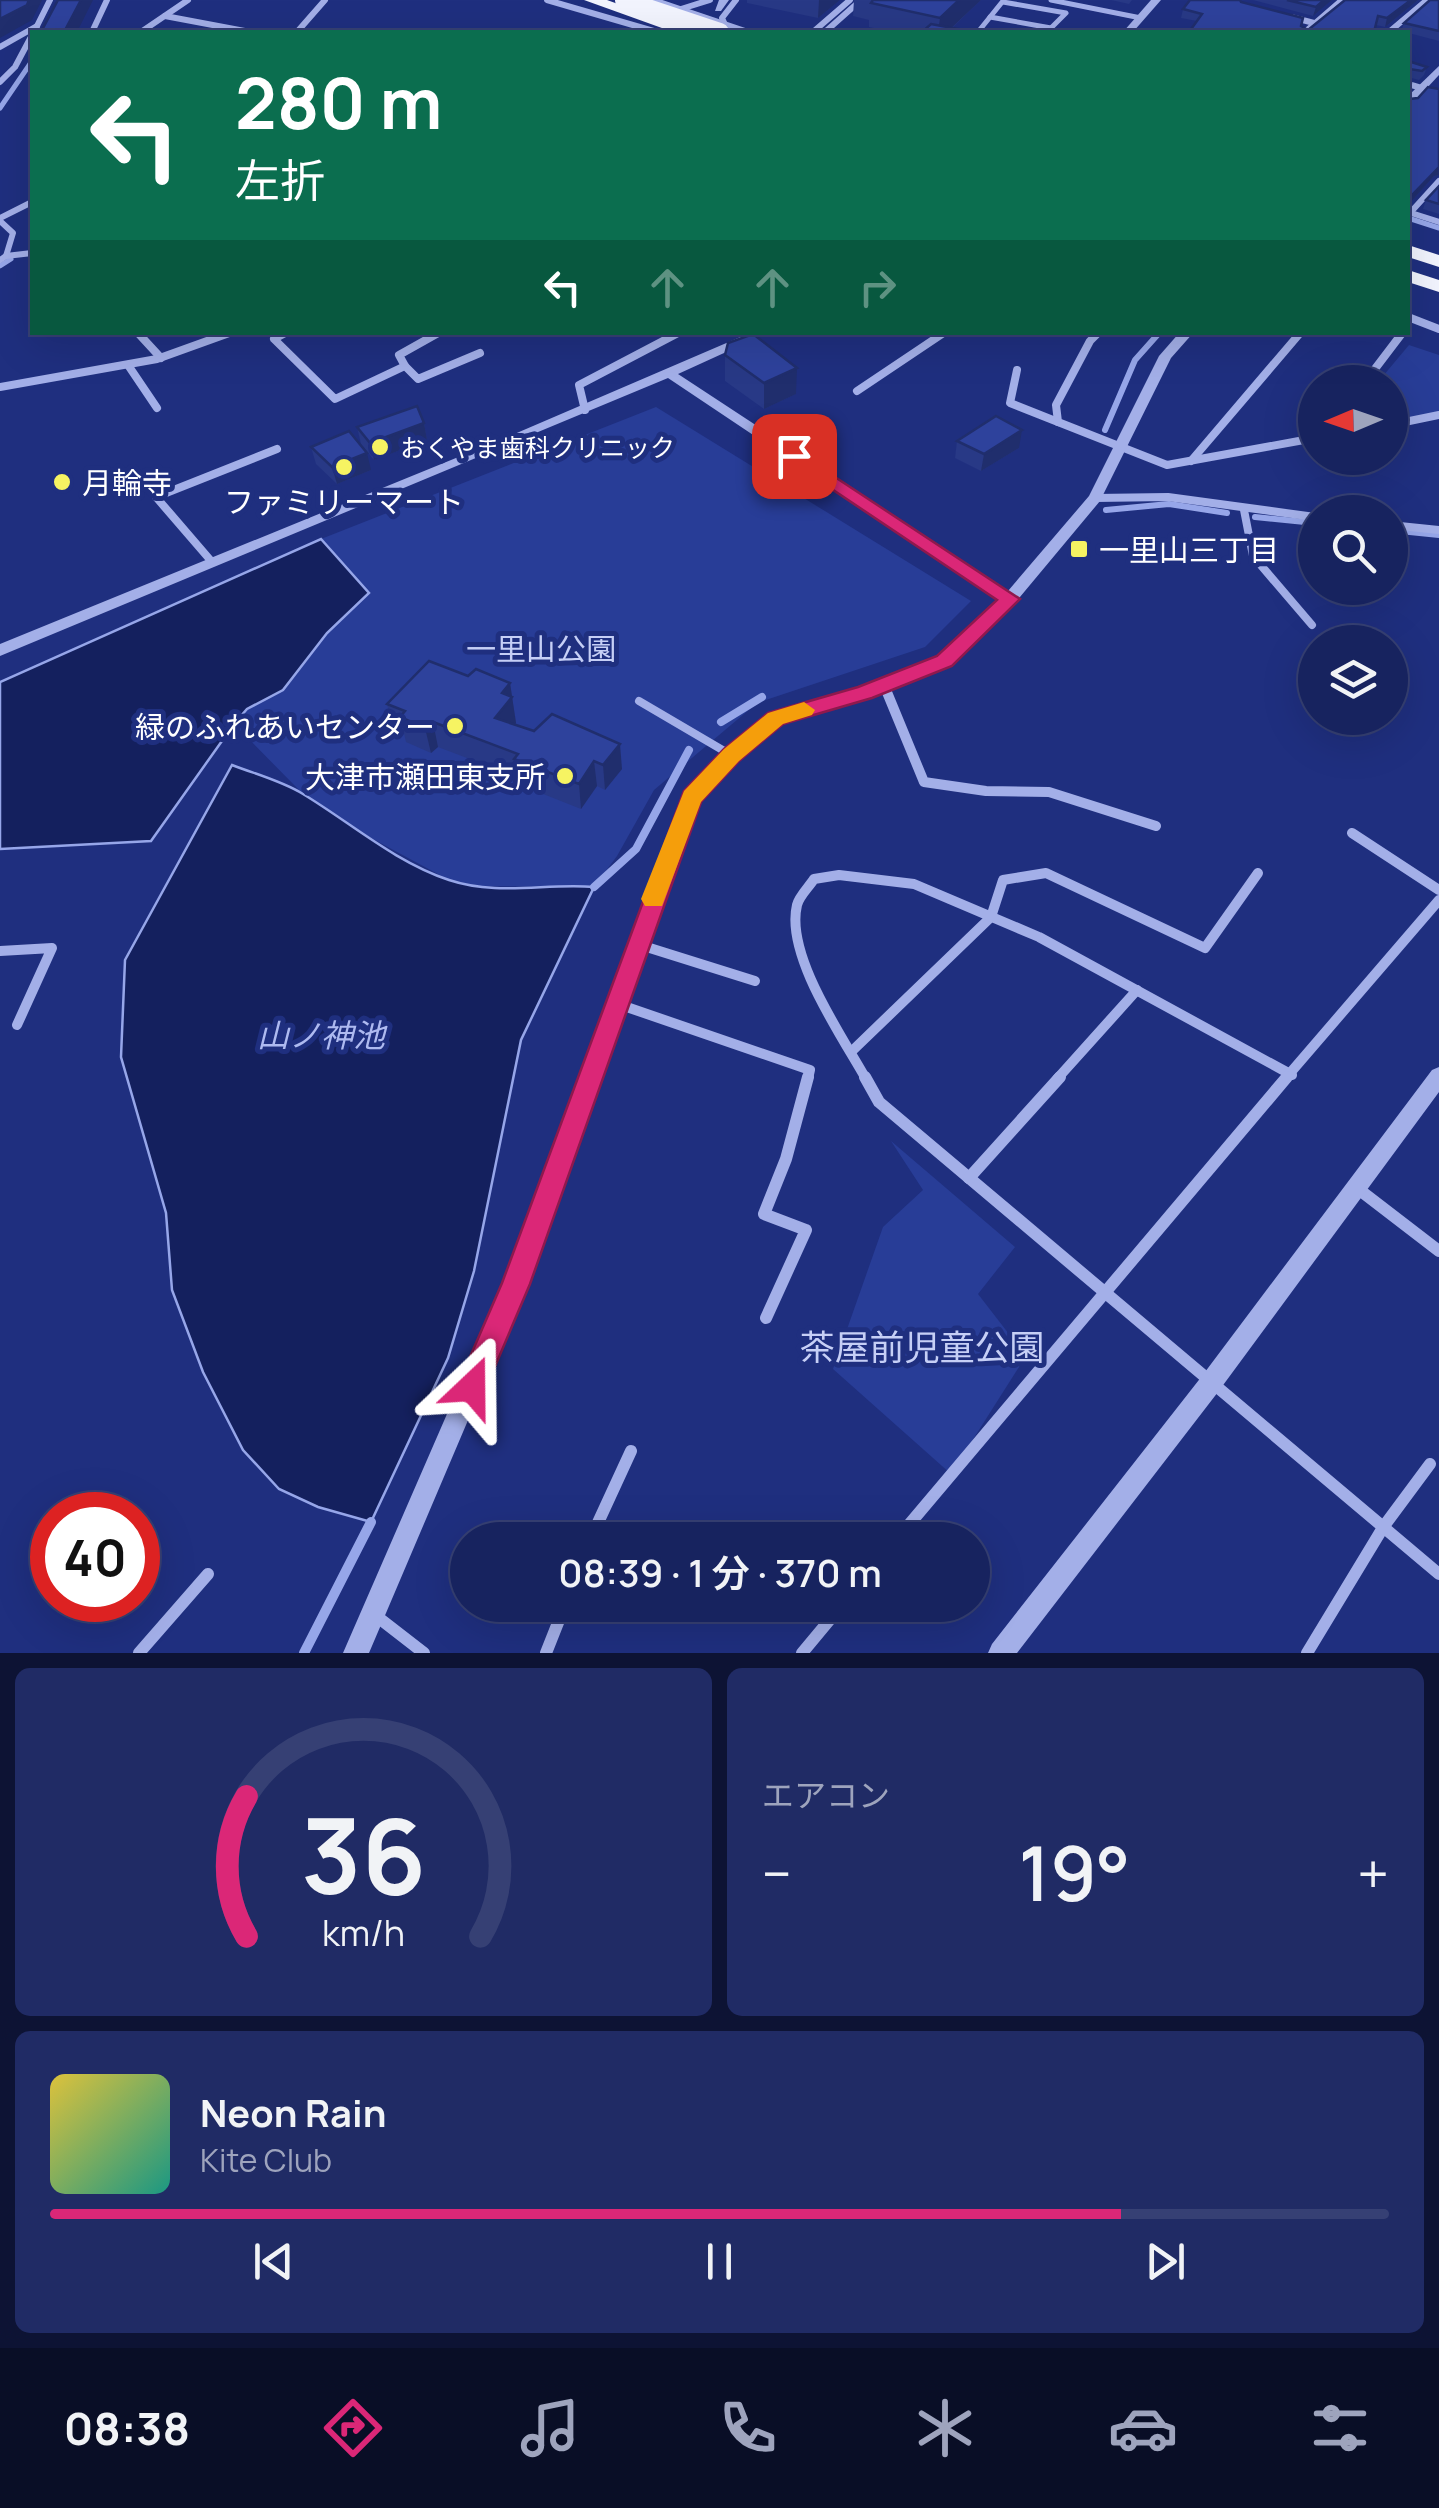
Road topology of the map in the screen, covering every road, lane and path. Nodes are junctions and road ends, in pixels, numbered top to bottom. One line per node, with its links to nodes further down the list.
1 (50, 0): 29 (street)
2 (107, 0): 30 (street)
3 (188, 0): 22 (street)
4 (325, 0): 34 (street)
5 (548, 0): 35 (street)
6 (592, 0): 36 (highway)
7 (624, 0): 28 (highway, bridge)
8 (653, 0): 20 (street)
9 (736, 0): 28 (street)
10 (850, 0): 37 (street)
11 (861, 0): 38 (street)
12 (871, 0): 39 (street)
13 (1051, 0): 24 (lane)
14 (1156, 0): 24 (street)
15 (1342, 0): 25 (street)
16 (1004, 1): 23 (lane); 26 (lane)
17 (1425, 1): 19 (street); 44 (street)
18 (717, 3): 20 (street)
19 (1439, 8)
20 (680, 9): 28 (street)
21 (1278, 14): 25 (street)
22 (165, 16): 27 (street); 31 (street)
23 (990, 17): 26 (lane); 40 (lane)
24 (1141, 18): 42 (street)
25 (1314, 23): 43 (street)
26 (1027, 24): 41 (lane)
27 (220, 27): 32 (street); 33 (street)
28 (722, 29)
29 (35, 30)
30 (93, 30)
31 (144, 30)
32 (216, 30)
33 (238, 30)
34 (298, 30)
35 (649, 30)
36 (681, 30)
37 (815, 30)
38 (827, 30)
39 (838, 30)
40 (980, 30)
41 (1022, 30)
42 (1130, 30)
43 (1306, 30)
44 (1390, 30)
45 (30, 33): 47 (street)
46 (30, 40): 49 (street)
47 (0, 48)
48 (1439, 69): 51 (street)
49 (0, 82)
50 (1410, 85): 51 (street)
51 (1421, 88): 52 (street); 53 (street)
52 (1439, 93)
53 (1410, 100)
54 (1439, 181): 56 (street)
55 (30, 203): 58 (street)
56 (1410, 210)
57 (1410, 213): 59 (street)
58 (0, 219): 62 (street)
59 (1439, 222)
60 (30, 253): 62 (street)
61 (1410, 255): 63 (highway)
62 (4, 257)
63 (1427, 277): 64 (highway)
64 (1439, 298)
65 (1410, 320): 66 (street)
66 (1439, 329)
67 (140, 335): 81 (street)
68 (224, 335): 81 (street)
69 (268, 335): 79 (street)
70 (281, 335): 79 (street)
71 (435, 335): 84 (street)
72 (674, 335): 90 (street)
73 (757, 335): 86 (street)
74 (941, 335): 88 (street)
75 (1096, 335): 92 (street)
76 (1185, 335): 96 (street)
77 (1298, 335): 97 (street)
78 (1400, 335): 83 (street)
79 (274, 339): 84 (street)
80 (480, 353): 84 (street)
81 (161, 358): 82 (street)
82 (128, 365): 87 (street); 89 (street)
83 (1378, 365)
84 (405, 366)
85 (1017, 370): 92 (street)
86 (670, 374): 90 (street); 104 (street)
87 (0, 388)
88 (858, 391)
89 (157, 408)
90 (585, 410): 103 (street)
91 (1439, 416): 93 (street)
92 (1058, 422): 96 (street)
93 (1408, 422)
94 (1298, 441): 97 (street)
95 (277, 448): 103 (street)
96 (1120, 450): 97 (street); 98 (street)
97 (1190, 461)
98 (1094, 498): 99 (street); 104 (street)
99 (1244, 510): 100 (street); 105 (street)
100 (1298, 515)
101 (1408, 527): 102 (street)
102 (1439, 530)
103 (212, 562): 106 (street)
104 (1010, 599): 107 (street)
105 (1312, 625)
106 (0, 650)
107 (884, 685): 109 (street); 110 (street)
108 (639, 701): 109 (lane)
109 (731, 755): 116 (street)
110 (1156, 826)
111 (1352, 833): 113 (street)
112 (1258, 873): 115 (street)
113 (1439, 890)
114 (1439, 900): 123 (street)
115 (992, 917): 119 (street); 122 (street); 122 (street)
116 (636, 944): 118 (street); 120 (street)
117 (0, 951): 121 (street)
118 (756, 981)
119 (1137, 990): 123 (street); 125 (street)
120 (614, 1002): 129 (street); 138 (street)
121 (17, 1026)
122 (851, 1052): 125 (street)
123 (1292, 1075): 128 (street)
124 (1439, 1076): 126 (street)
125 (970, 1178): 128 (street)
126 (1354, 1186): 127 (street); 130 (street)
127 (1439, 1252)
128 (1102, 1292): 130 (street); 134 (street)
129 (766, 1318)
130 (1210, 1384): 135 (street); 146 (street)
131 (631, 1451): 133 (street)
132 (1430, 1464): 135 (street)
133 (598, 1522)
134 (911, 1522)
135 (1384, 1526): 137 (street); 147 (street)
136 (208, 1574): 141 (street)
137 (1439, 1574)
138 (375, 1614): 142 (street); 143 (street)
139 (558, 1622): 144 (street)
140 (828, 1622): 145 (street)
141 (139, 1653)
142 (356, 1653)
143 (424, 1653)
144 (546, 1653)
145 (802, 1653)
146 (1002, 1653)
147 (1307, 1653)

